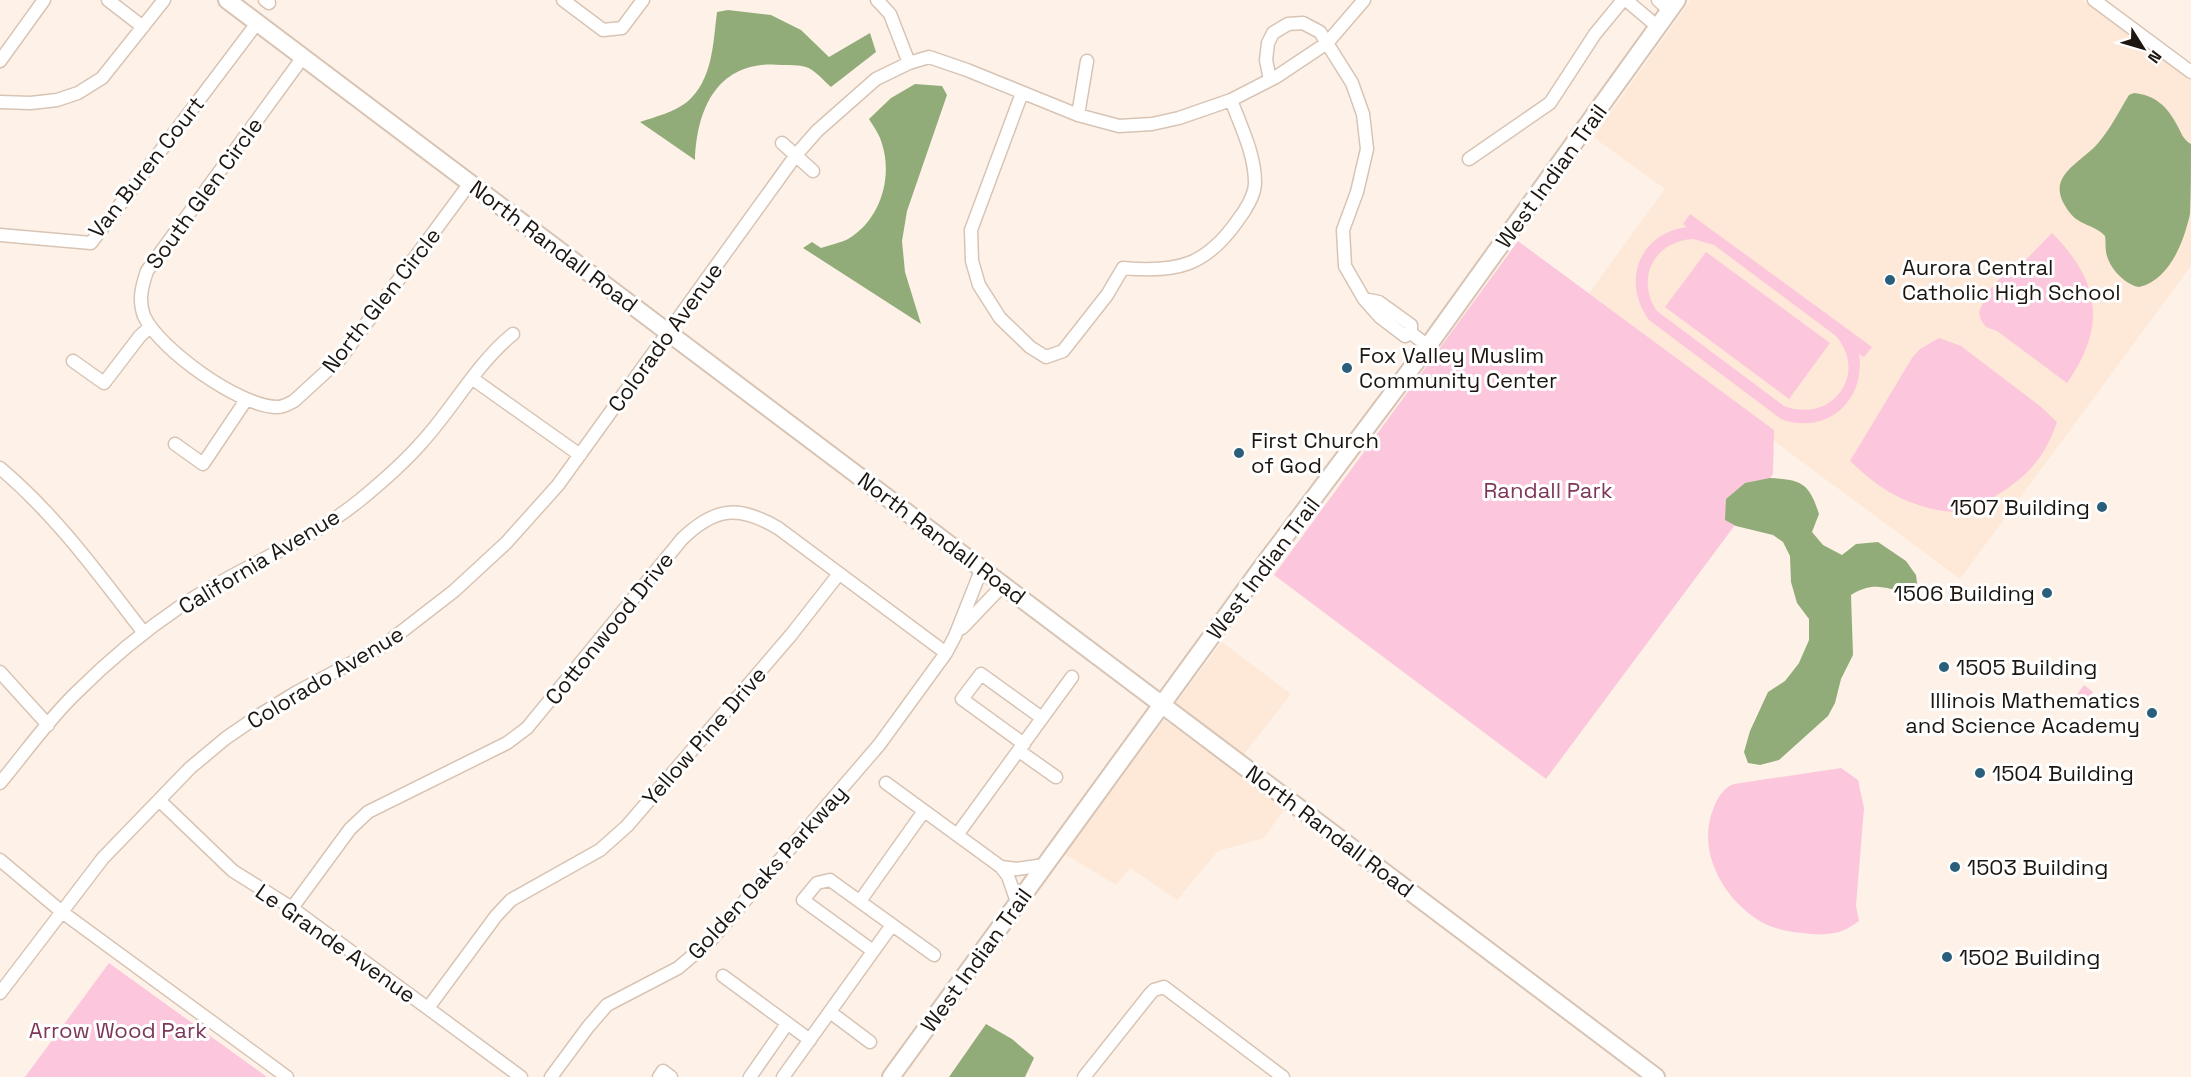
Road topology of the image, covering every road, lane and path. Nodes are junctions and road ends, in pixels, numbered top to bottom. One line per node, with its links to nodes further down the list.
1 (44, 0): 17 (street)
2 (108, 0): 13 (street)
3 (164, 0): 13 (street)
4 (227, 0): 12 (main road, North Randall Road)
5 (563, 0): 6 (street)
6 (643, 0)
7 (877, 0): 19 (street)
8 (1364, 0): 15 (street, Colorado Avenue)
9 (1624, 0): 14 (street); 28 (street)
10 (2094, 0): 20 (street)
11 (1668, 4): 14 (main road, West Indian Trail)
12 (257, 23): 16 (main road, North Randall Road); 31 (street, Van Buren Court)
13 (143, 27): 24 (street)
14 (1658, 27): 35 (main road, West Indian Trail)
15 (1327, 43): 21 (street, Colorado Avenue); 21 (street); 35 (street)
16 (303, 57): 30 (main road, North Randall Road); 32 (street, South Glen Circle)
17 (0, 61)
18 (1087, 61): 25 (street)
19 (909, 63): 22 (street, Colorado Avenue); 27 (street, Colorado Avenue)
20 (2191, 72)
21 (1270, 80): 23 (street, Colorado Avenue)
22 (1022, 93): 23 (street); 25 (street, Colorado Avenue)
23 (1231, 100): 25 (street, Colorado Avenue)
24 (0, 102)
25 (1078, 116)
26 (782, 143): 27 (street)
27 (796, 156): 29 (street); 33 (street, Colorado Avenue)
28 (1469, 159)
29 (813, 171)
30 (471, 183): 33 (main road, North Randall Road); 38 (street, North Glen Circle)
31 (0, 235)
32 (150, 327): 36 (street); 38 (street, South Glen Circle)
33 (670, 333): 40 (street, Colorado Avenue); 42 (main road, North Randall Road)
34 (513, 334): 37 (street, California Avenue)
35 (1428, 346): 50 (main road, West Indian Trail)
36 (73, 361)
37 (473, 379): 40 (street); 45 (street, California Avenue)
38 (246, 400): 39 (street)
39 (175, 444)
40 (580, 455): 57 (street, Colorado Avenue)
41 (0, 468): 45 (street)
42 (982, 568): 44 (main road, North Randall Road); 46 (street, Golden Oaks Parkway)
43 (838, 574): 47 (street, Cottonwood Drive); 65 (street, Cottonwood Drive); 72 (street, Yellow Pine Drive)
44 (1004, 584): 46 (street, Golden Oaks Parkway); 50 (main road, North Randall Road)
45 (144, 633): 52 (street, California Avenue)
46 (955, 636): 47 (street, Golden Oaks Parkway)
47 (946, 653): 80 (street, Golden Oaks Parkway)
48 (0, 672): 52 (street)
49 (1072, 677): 51 (street)
50 (1161, 704): 61 (main road, West Indian Trail); 87 (main road, North Randall Road)
51 (1042, 718): 53 (street); 53 (street)
52 (48, 725): 55 (street, California Avenue)
53 (1022, 747): 54 (street); 59 (street)
54 (1056, 777)
55 (0, 783)
56 (886, 783): 58 (street)
57 (159, 800): 65 (street, Le Grande Avenue); 66 (street, Colorado Avenue)
58 (924, 811): 59 (street); 63 (street)
59 (957, 835): 62 (street)
60 (0, 860): 66 (street)
61 (1044, 865): 62 (street); 64 (main road, West Indian Trail)
62 (1001, 867): 64 (street)
63 (860, 901): 67 (street); 68 (street)
64 (1017, 902): 85 (main road, West Indian Trail)
65 (291, 908): 72 (street, Le Grande Avenue)
66 (62, 912): 71 (street, Colorado Avenue); 78 (street)
67 (892, 925): 68 (street); 69 (street)
68 (873, 951): 73 (street)
69 (934, 955)
70 (723, 976): 74 (street)
71 (0, 993)
72 (428, 1008): 79 (street, Le Grande Avenue)
73 (830, 1012): 75 (street); 76 (street)
74 (787, 1024): 75 (street); 83 (street)
75 (810, 1040): 84 (street)
76 (870, 1042)
77 (1088, 1076): 86 (street)
78 (287, 1077)
79 (520, 1077)
80 (551, 1077)
81 (659, 1077): 82 (street)
82 (671, 1077)
83 (750, 1077)
84 (783, 1077)
85 (891, 1077)
86 (1283, 1077)
87 (1656, 1077)

